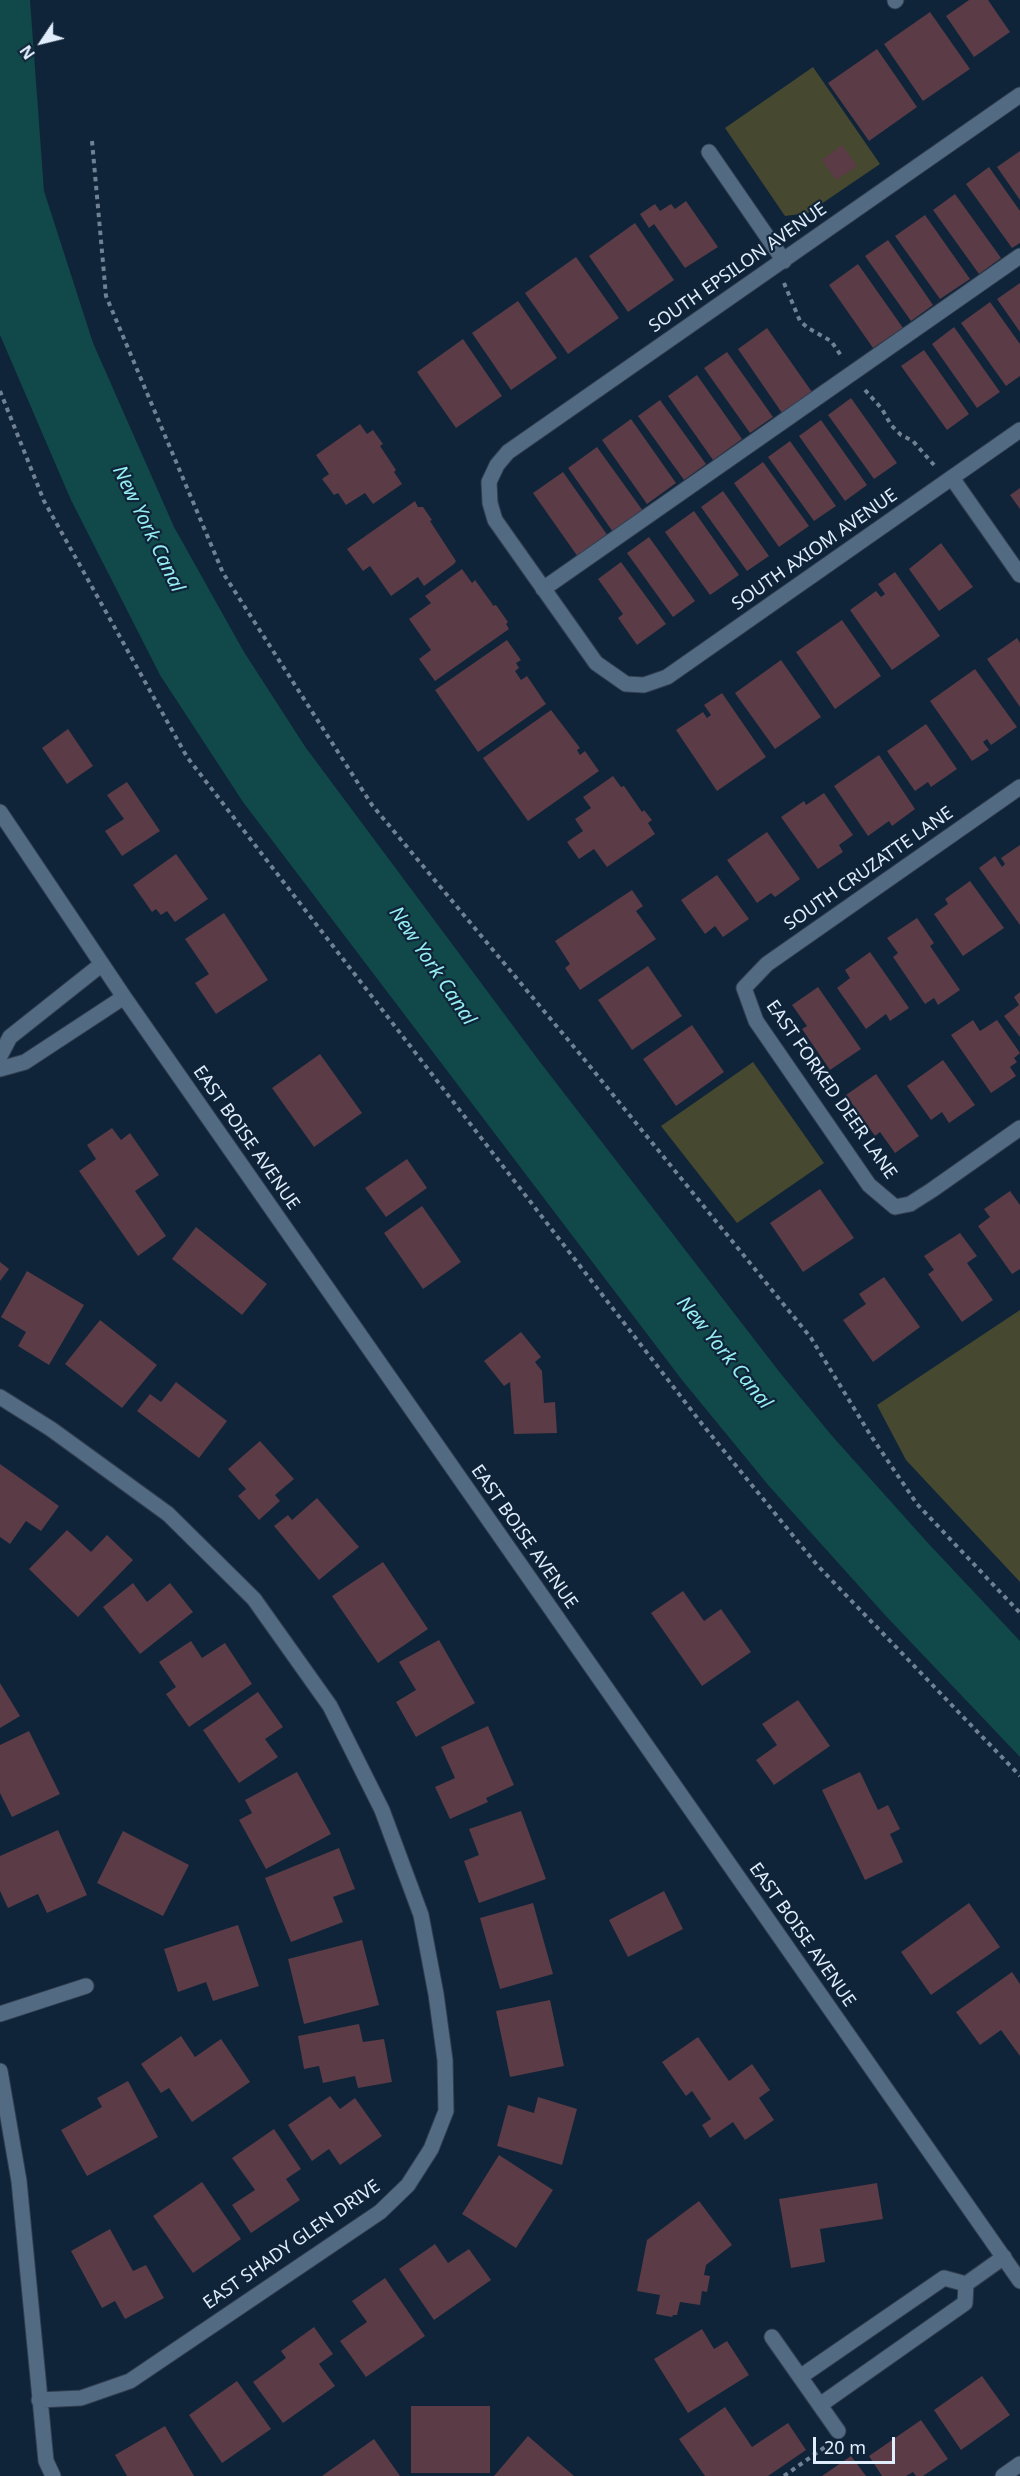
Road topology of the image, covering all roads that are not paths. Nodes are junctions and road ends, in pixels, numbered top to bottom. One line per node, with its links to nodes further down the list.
1 (1020, 95): 4 (street, SOUTH EPSILON AVENUE)
2 (709, 152): 4 (street)
3 (1020, 256): 8 (street)
4 (784, 261): 8 (street, SOUTH EPSILON AVENUE)
5 (1020, 430): 6 (street, SOUTH AXIOM AVENUE)
6 (952, 478): 7 (street); 8 (street, SOUTH AXIOM AVENUE)
7 (1020, 575)
8 (543, 589)
9 (1020, 787): 12 (street, SOUTH CRUZATTE LANE)
10 (0, 812): 11 (street, EAST BOISE AVENUE)
11 (102, 964): 13 (street, EAST BOISE AVENUE); 14 (street)
12 (744, 988): 16 (street, EAST FORKED DEER LANE)
13 (124, 997): 15 (street); 21 (street, EAST BOISE AVENUE)
14 (0, 1056)
15 (0, 1069)
16 (1020, 1128)
17 (0, 1396): 26 (street, EAST SHADY GLEN DRIVE)
18 (87, 1986): 19 (street)
19 (0, 2014)
20 (0, 2070): 26 (street)
21 (1004, 2258): 22 (street, EAST BOISE AVENUE); 23 (street)
22 (1020, 2281)
23 (966, 2283): 25 (street); 27 (street)
24 (772, 2337): 25 (street)
25 (800, 2377): 27 (street)
26 (39, 2400): 30 (street)
27 (819, 2405): 28 (street)
28 (838, 2431)
29 (1020, 2464): 31 (street)
30 (53, 2476)
31 (1003, 2476)

